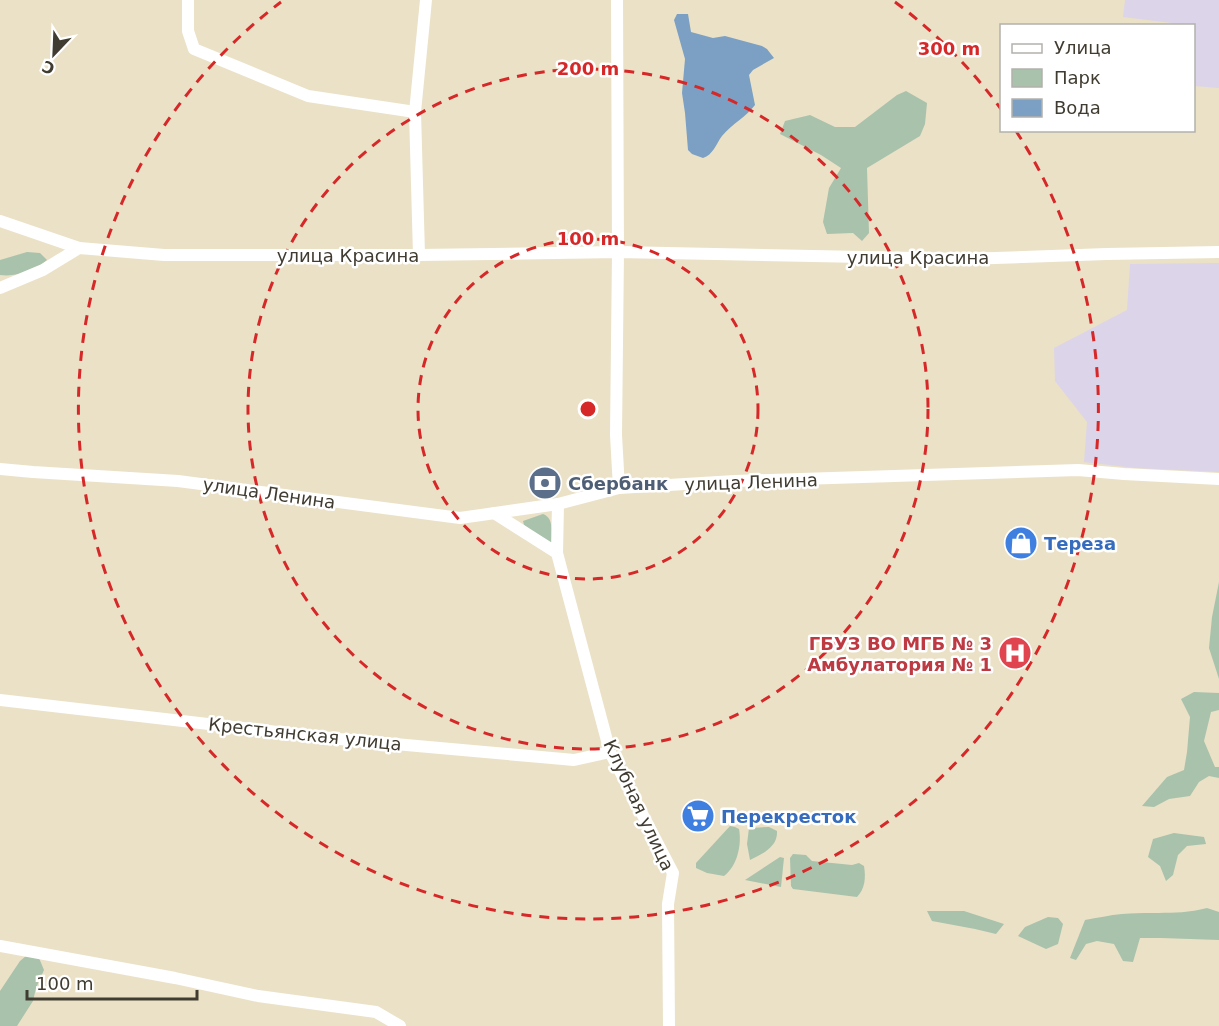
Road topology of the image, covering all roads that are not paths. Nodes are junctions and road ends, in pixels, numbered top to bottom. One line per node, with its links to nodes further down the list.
1 (188, 0): 4 (street)
2 (426, 0): 4 (street)
3 (617, 0): 7 (street)
4 (415, 112): 9 (street)
5 (0, 221): 6 (street, улица Красина)
6 (79, 248): 9 (street, улица Красина); 10 (street)
7 (618, 252): 8 (street, улица Красина); 9 (street, улица Красина); 13 (street)
8 (1219, 252)
9 (419, 255)
10 (0, 288)
11 (0, 469): 15 (street, улица Ленина)
12 (1219, 479): 13 (street, улица Ленина)
13 (619, 488): 14 (street, улица Ленина)
14 (558, 504): 15 (street, улица Ленина); 16 (street, Клубная улица)
15 (494, 513): 16 (street)
16 (557, 553): 18 (street, Клубная улица)
17 (0, 700): 18 (street, Крестьянская улица)
18 (610, 752): 21 (street, Клубная улица)
19 (0, 946): 20 (street)
20 (400, 1026)
21 (669, 1026)

